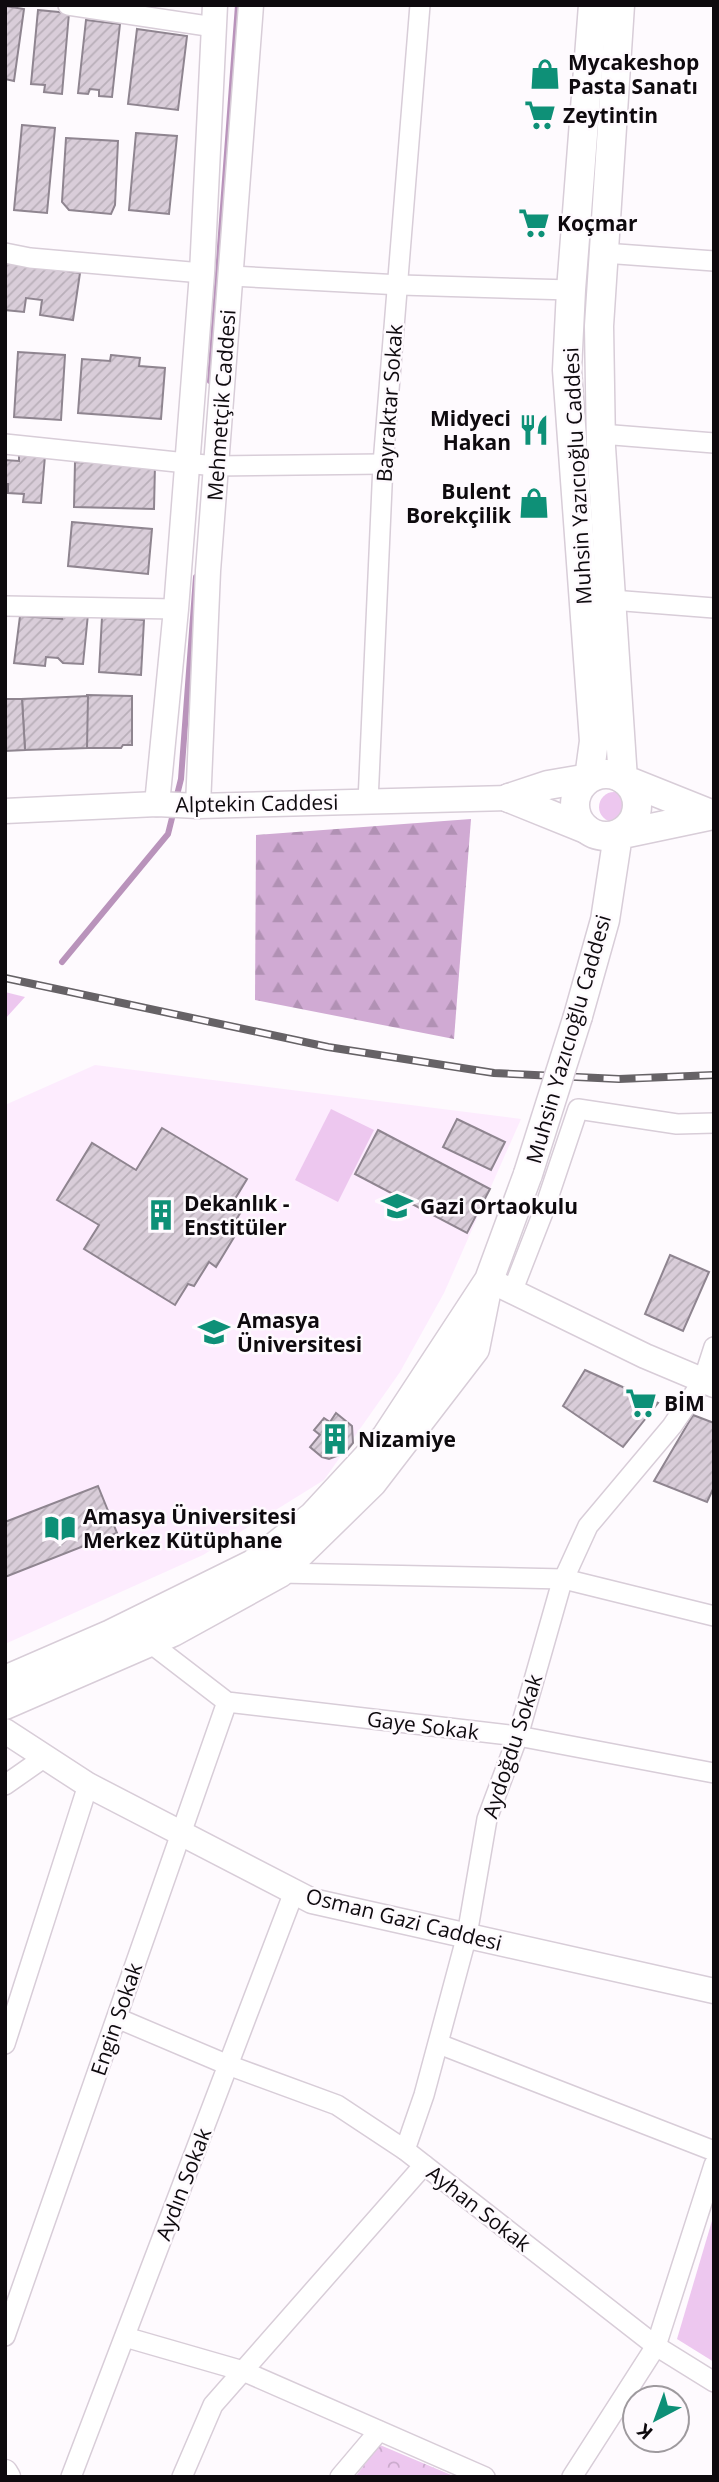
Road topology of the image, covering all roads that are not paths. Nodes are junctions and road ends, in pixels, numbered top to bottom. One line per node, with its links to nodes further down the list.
1 (68, 5): 6 (street)
2 (251, 5): 11 (street, Mehmetçik Caddesi)
3 (419, 5): 12 (street, Bayraktar Sokak)
4 (593, 5): 13 (main road, Muhsin Yazıcıoğlu Caddesi)
5 (620, 5): 8 (main road, Muhsin Yazıcıoğlu Caddesi)
6 (215, 16): 10 (street, Mehmetçik Caddesi)
7 (5, 253): 10 (street)
8 (604, 253): 9 (street); 14 (main road, Muhsin Yazıcıoğlu Caddesi)
9 (714, 261)
10 (202, 273): 17 (street, Mehmetçik Caddesi)
11 (231, 276): 12 (street); 19 (street, Mehmetçik Caddesi)
12 (398, 285): 13 (street); 18 (street, Bayraktar Sokak)
13 (571, 290): 24 (main road, Muhsin Yazıcıoğlu Caddesi)
14 (601, 434): 15 (street); 20 (main road, Muhsin Yazıcıoğlu Caddesi)
15 (714, 443)
16 (5, 444): 17 (street)
17 (187, 464): 19 (street); 23 (street, Mehmetçik Caddesi)
18 (383, 464): 19 (street); 27 (street, Bayraktar Sokak)
19 (215, 466): 29 (street, Mehmetçik Caddesi)
20 (612, 600): 22 (street); 25 (main road, Muhsin Yazıcıoğlu Caddesi)
21 (5, 606): 23 (street)
22 (714, 608)
23 (176, 609): 28 (street, Mehmetçik Caddesi)
24 (589, 778): 25 (main road); 26 (main road); 32 (main road)
25 (623, 779): 31 (main road); 33 (main road)
26 (509, 798): 27 (street, Alptekin Caddesi); 32 (main road)
27 (368, 802): 29 (street, Alptekin Caddesi)
28 (157, 804): 29 (street, Alptekin Caddesi); 30 (street, Alptekin Caddesi)
29 (198, 806)
30 (5, 811)
31 (713, 815): 33 (main road)
32 (586, 829): 33 (main road)
33 (618, 835): 35 (main road, Muhsin Yazıcıoğlu Caddesi, bridge)
34 (714, 1123): 35 (street)
35 (501, 1286): 37 (street); 38 (main road, Muhsin Yazıcıoğlu Caddesi); 42 (main road, Muhsin Yazıcıoğlu Caddesi)
36 (714, 1347): 37 (street, Aydoğdu Sokak)
37 (708, 1383): 39 (street, Aydoğdu Sokak)
38 (280, 1573): 39 (street); 41 (main road, Muhsin Yazıcıoğlu Caddesi)
39 (564, 1579): 40 (street); 46 (street, Aydoğdu Sokak)
40 (714, 1616)
41 (149, 1642): 43 (street); 44 (main road, Muhsin Yazıcıoğlu Caddesi)
42 (5, 1681)
43 (227, 1702): 46 (street, Gaye Sokak); 51 (street, Engin Sokak)
44 (5, 1704)
45 (5, 1731): 47 (street, Osman Gazi Caddesi)
46 (518, 1736): 48 (street, Gaye Sokak); 53 (street, Aydoğdu Sokak)
47 (44, 1757): 49 (street); 50 (street, Osman Gazi Caddesi)
48 (714, 1773)
49 (5, 1785)
50 (88, 1785): 51 (street, Osman Gazi Caddesi); 56 (street)
51 (181, 1835): 52 (street, Osman Gazi Caddesi); 55 (street, Engin Sokak)
52 (295, 1892): 53 (street, Osman Gazi Caddesi); 58 (street, Aydın Sokak)
53 (467, 1935): 54 (street, Osman Gazi Caddesi); 57 (street, Aydoğdu Sokak)
54 (714, 1991)
55 (117, 2018): 58 (street, Ayhan Sokak); 63 (street, Engin Sokak)
56 (5, 2044)
57 (439, 2044): 59 (street, Aydoğdu Sokak); 60 (street)
58 (228, 2065): 59 (street, Ayhan Sokak); 64 (street, Aydın Sokak)
59 (405, 2150): 61 (street, Ayhan Sokak)
60 (714, 2151)
61 (424, 2165): 65 (street, Ayhan Sokak); 66 (street)
62 (714, 2165): 65 (street)
63 (5, 2336)
64 (125, 2337): 66 (street); 71 (street, Aydın Sokak)
65 (656, 2346): 67 (street, Ayhan Sokak); 75 (street)
66 (243, 2371): 68 (street); 72 (street)
67 (714, 2382)
68 (379, 2431): 73 (street); 74 (street)
69 (5, 2472): 70 (street)
70 (8, 2477)
71 (71, 2477)
72 (182, 2477)
73 (340, 2477)
74 (485, 2477)
75 (572, 2477)

